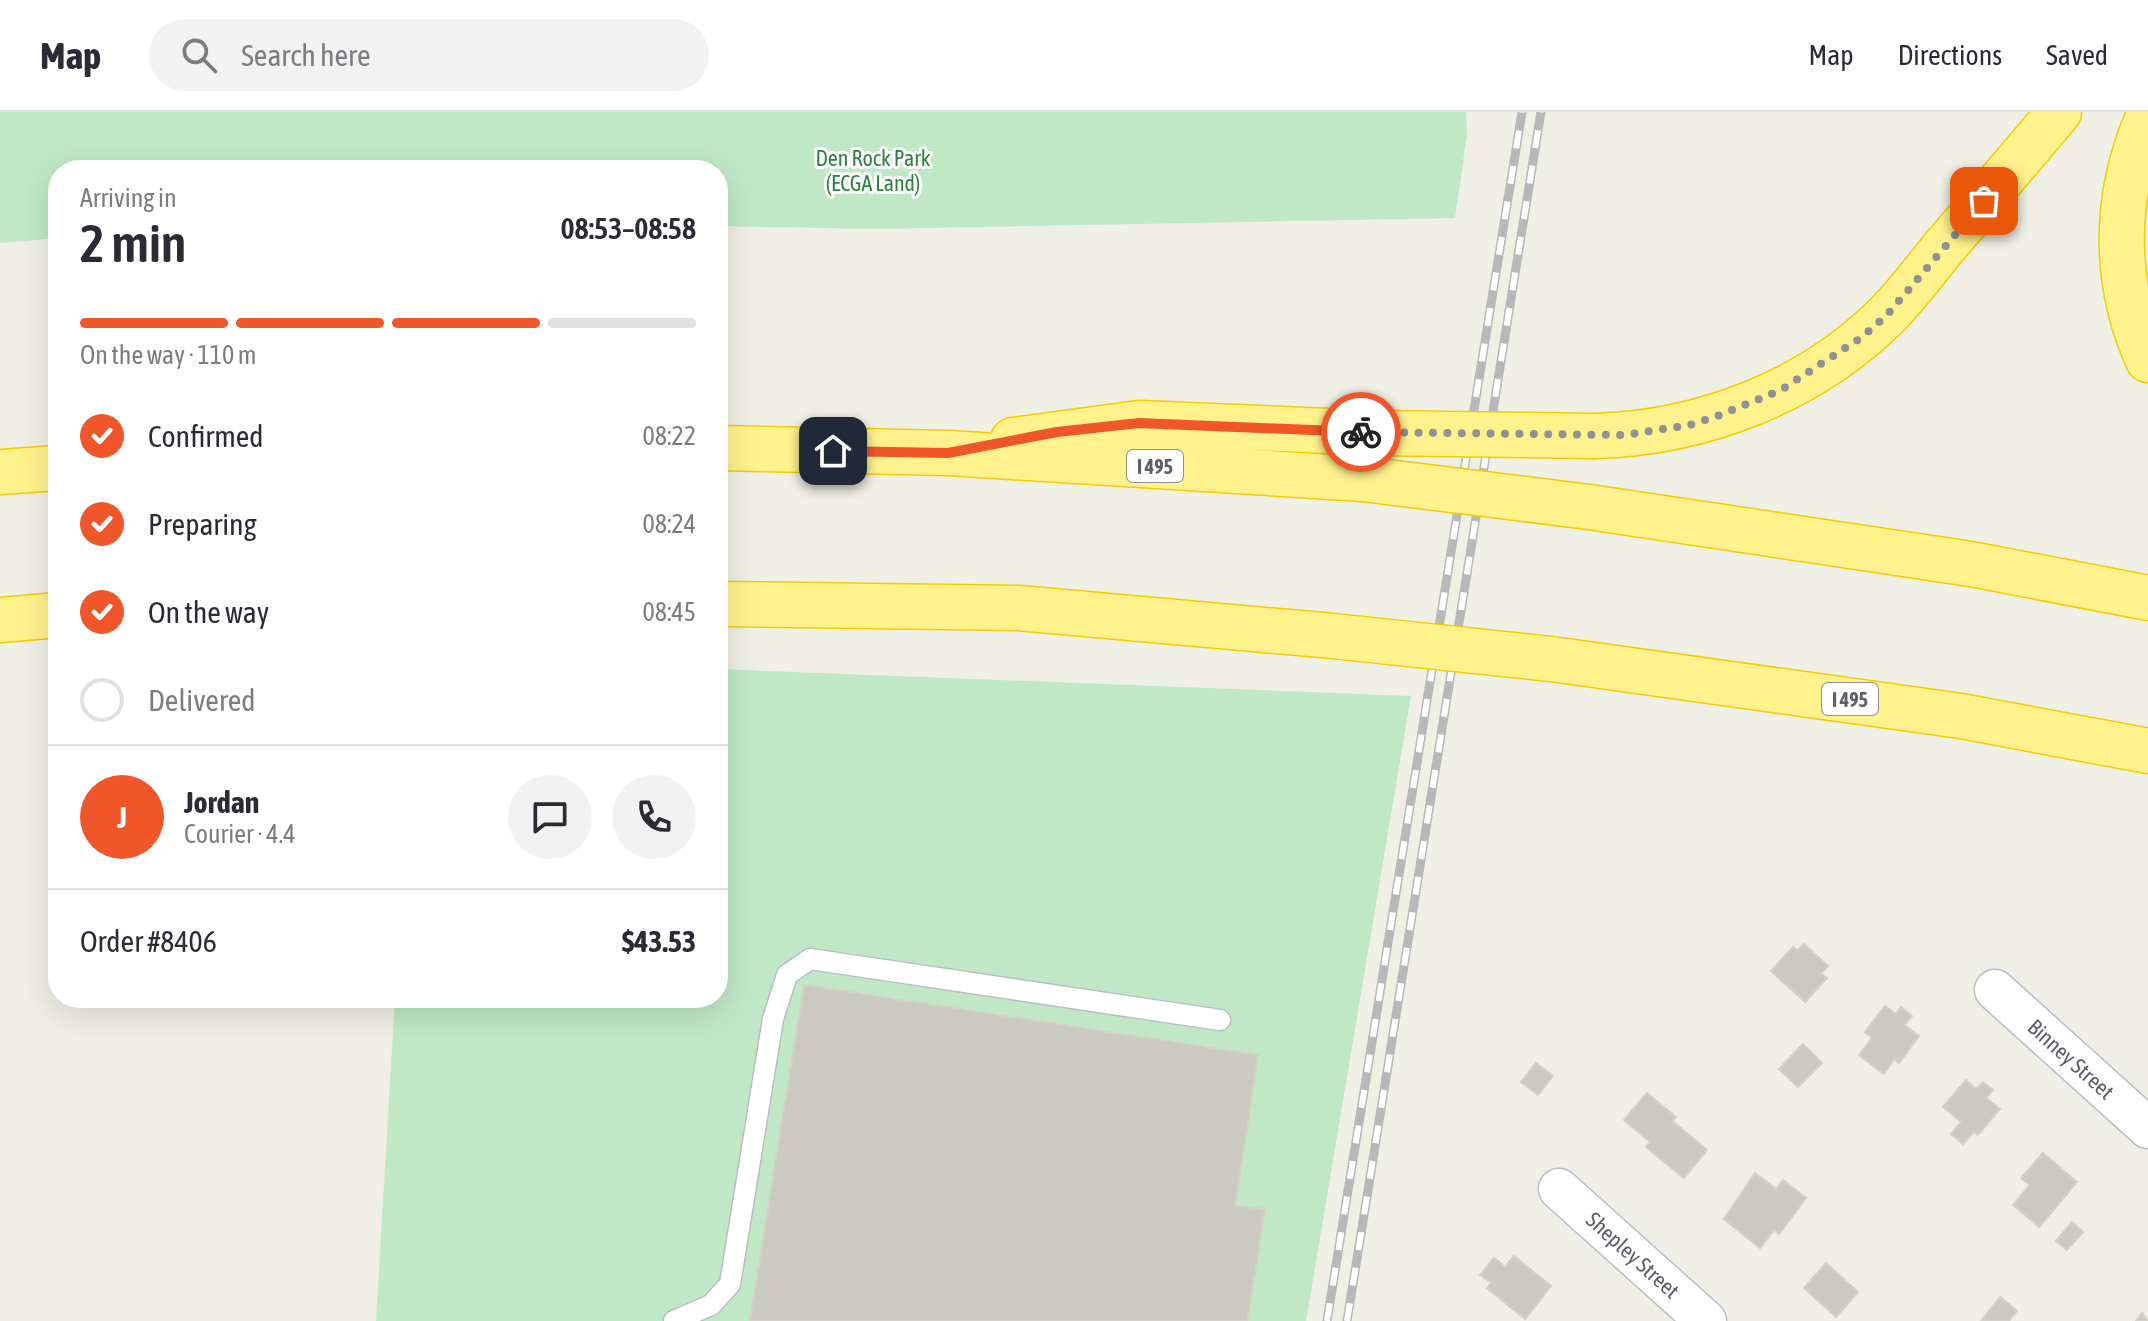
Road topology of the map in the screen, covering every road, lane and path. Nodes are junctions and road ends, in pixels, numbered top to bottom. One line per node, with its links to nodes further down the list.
1 (2059, 112): 5 (highway, bridge)
2 (2148, 117): 3 (highway)
3 (2148, 360)
4 (728, 448): 5 (highway, I 495)
5 (948, 453): 8 (highway, I 495, bridge)
6 (48, 469): 7 (highway)
7 (0, 472)
8 (2148, 598)
9 (728, 604): 12 (highway, I 495, bridge)
10 (48, 616): 11 (highway)
11 (0, 620)
12 (2148, 751)
13 (1995, 990): 15 (street, Binney Street)
14 (1220, 1020): 17 (lane)
15 (2148, 1128)
16 (1559, 1189): 18 (street, Shepley Street)
17 (674, 1321)
18 (1706, 1321)

